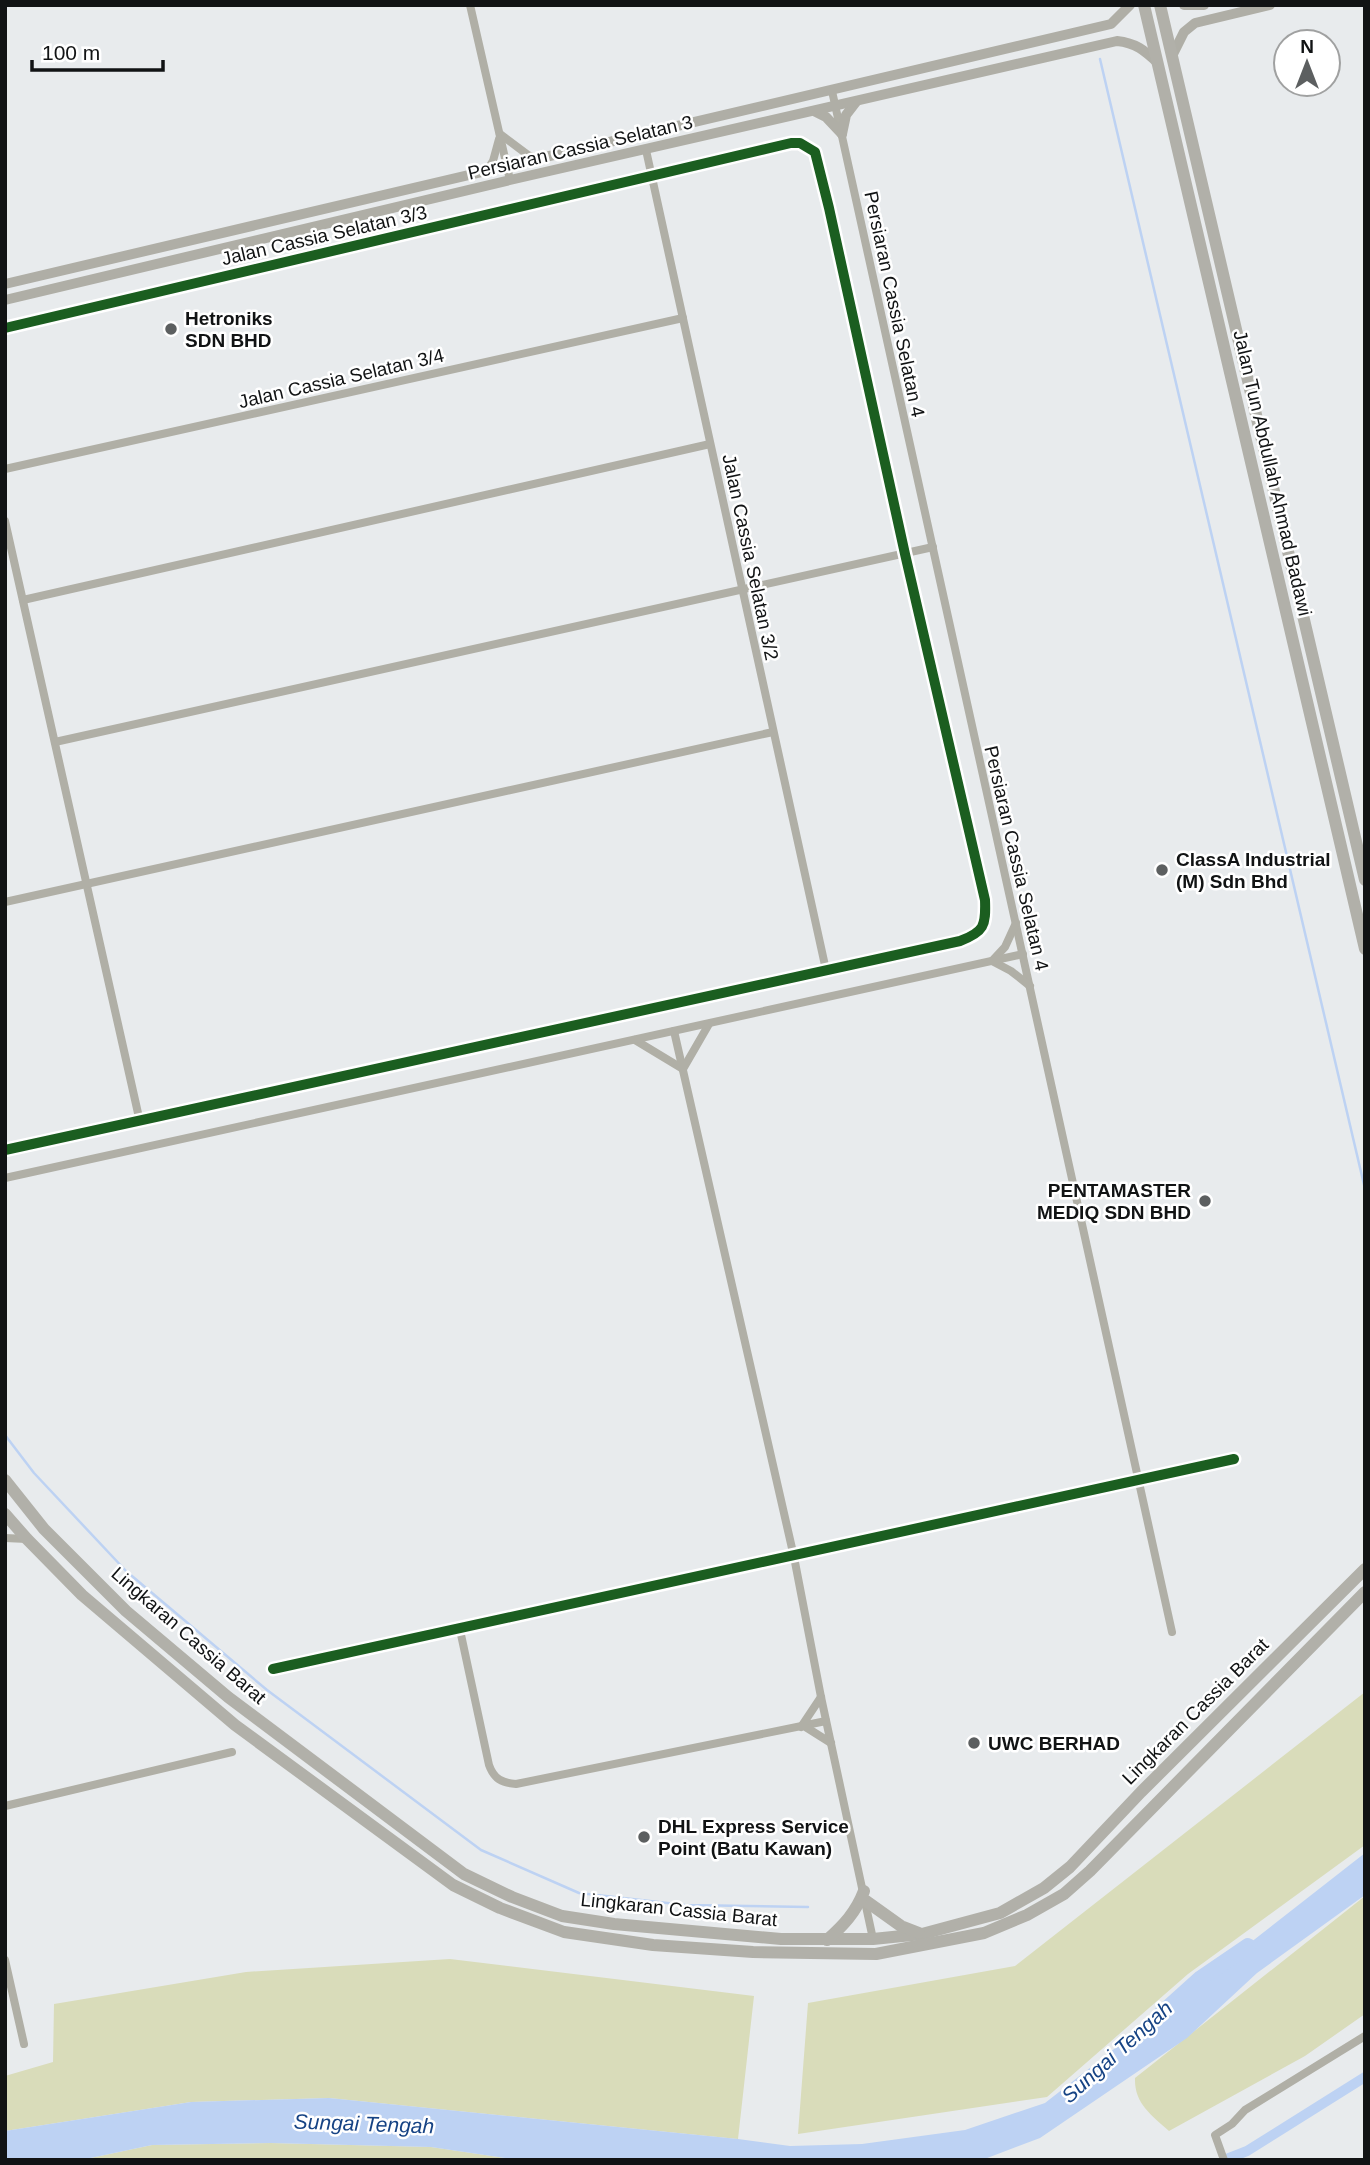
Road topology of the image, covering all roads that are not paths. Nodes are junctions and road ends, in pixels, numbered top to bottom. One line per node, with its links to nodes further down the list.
1 (470, 5): 14 (street)
2 (1130, 5): 10 (street, Persiaran Cassia Selatan 3)
3 (1144, 5): 9 (main road, Jalan Tun Abdullah Ahmad Badawi)
4 (1160, 5): 8 (main road, Jalan Tun Abdullah Ahmad Badawi)
5 (1184, 5): 6 (street)
6 (1204, 5)
7 (1270, 5): 8 (street)
8 (1172, 56): 35 (main road, Jalan Tun Abdullah Ahmad Badawi)
9 (1158, 63): 11 (street, Persiaran Cassia Selatan 3); 39 (main road, Jalan Tun Abdullah Ahmad Badawi)
10 (832, 91): 12 (street, Persiaran Cassia Selatan 4); 17 (street, Persiaran Cassia Selatan 3)
11 (856, 102): 12 (street, Persiaran Cassia Selatan 3); 15 (street)
12 (835, 106): 13 (street, Persiaran Cassia Selatan 3); 15 (street, Persiaran Cassia Selatan 4)
13 (814, 111): 15 (street); 16 (street, Persiaran Cassia Selatan 3)
14 (500, 134): 17 (street); 18 (street); 19 (street)
15 (842, 134): 29 (street, Persiaran Cassia Selatan 4)
16 (646, 150): 20 (street, Jalan Cassia Selatan 3/2); 21 (street, Persiaran Cassia Selatan 3)
17 (540, 159): 18 (street, Persiaran Cassia Selatan 3)
18 (507, 167): 19 (street, Persiaran Cassia Selatan 3); 21 (street)
19 (486, 172): 22 (street, Persiaran Cassia Selatan 3)
20 (652, 177): 24 (street, Jalan Cassia Selatan 3/2); 25 (street, Jalan Cassia Selatan 3/3); 30 (street, Jalan Cassia Selatan 3/3)
21 (510, 180): 23 (street, Persiaran Cassia Selatan 3)
22 (5, 284)
23 (5, 300)
24 (683, 318): 26 (street, Jalan Cassia Selatan 3/2); 27 (street, Jalan Cassia Selatan 3/4)
25 (5, 328)
26 (710, 444): 31 (street, Jalan Cassia Selatan 3/2); 32 (street)
27 (5, 469)
28 (5, 521): 32 (street)
29 (933, 548): 30 (street); 38 (street, Persiaran Cassia Selatan 4)
30 (905, 554): 31 (street); 42 (street)
31 (742, 590): 33 (street, Jalan Cassia Selatan 3/2); 34 (street)
32 (23, 600): 34 (street)
33 (774, 732): 36 (street); 42 (street, Jalan Cassia Selatan 3/2)
34 (55, 742): 36 (street)
35 (1365, 880)
36 (87, 884): 37 (street); 48 (street)
37 (5, 902)
38 (1016, 923): 40 (street, Persiaran Cassia Selatan 4); 41 (street)
39 (1365, 949)
40 (1023, 954): 41 (street); 43 (street, Persiaran Cassia Selatan 4)
41 (992, 961): 43 (street); 44 (street)
42 (826, 970): 48 (street)
43 (1030, 986): 53 (street, Persiaran Cassia Selatan 4)
44 (709, 1024): 45 (street); 47 (street)
45 (674, 1031): 46 (street); 47 (street)
46 (635, 1040): 47 (street); 50 (street)
47 (683, 1069): 57 (street)
48 (140, 1122): 49 (street)
49 (5, 1150)
50 (5, 1178)
51 (1234, 1459): 53 (street)
52 (5, 1480): 72 (main road, Lingkaran Cassia Barat)
53 (1139, 1480): 57 (street); 61 (street, Persiaran Cassia Selatan 4)
54 (5, 1514): 56 (main road, Lingkaran Cassia Barat)
55 (5, 1538): 56 (street)
56 (27, 1539): 59 (main road, Lingkaran Cassia Barat)
57 (794, 1557): 60 (street); 63 (street)
58 (1365, 1569): 70 (main road, Lingkaran Cassia Barat)
59 (1365, 1592)
60 (460, 1630): 62 (street); 65 (street)
61 (1172, 1632)
62 (273, 1669)
63 (821, 1698): 64 (street); 65 (street)
64 (827, 1721): 65 (street); 66 (street)
65 (802, 1727): 66 (street)
66 (831, 1743): 69 (street)
67 (232, 1752): 68 (street)
68 (5, 1806)
69 (865, 1896): 70 (main road); 71 (street); 72 (main road)
70 (922, 1934): 71 (main road, Lingkaran Cassia Barat)
71 (873, 1939): 72 (main road, Lingkaran Cassia Barat)
72 (827, 1940)
73 (5, 1960): 75 (street)
74 (1365, 2036): 76 (street)
75 (24, 2044)
76 (1224, 2160)

